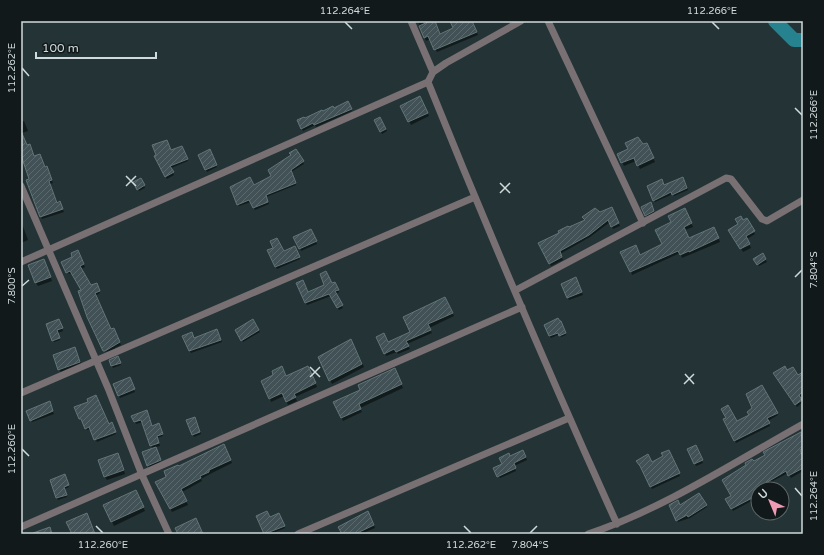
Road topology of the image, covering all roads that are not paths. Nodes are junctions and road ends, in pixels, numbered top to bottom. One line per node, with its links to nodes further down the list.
1 (411, 21): 4 (street)
2 (521, 21): 4 (street)
3 (548, 21): 9 (street)
4 (433, 72): 5 (street)
5 (428, 82): 7 (street); 10 (street)
6 (21, 186): 10 (street)
7 (475, 197): 12 (street); 14 (street)
8 (803, 200): 9 (street)
9 (643, 223): 12 (street)
10 (48, 250): 11 (street); 14 (street)
11 (21, 262)
12 (516, 290): 13 (street)
13 (522, 307): 16 (street); 18 (street)
14 (96, 360): 15 (street); 18 (street)
15 (21, 393)
16 (569, 418): 19 (street); 22 (street)
17 (803, 424): 19 (street)
18 (142, 475): 20 (street); 21 (street)
19 (617, 524): 23 (street)
20 (21, 527)
21 (169, 534)
22 (298, 534)
23 (588, 534)

